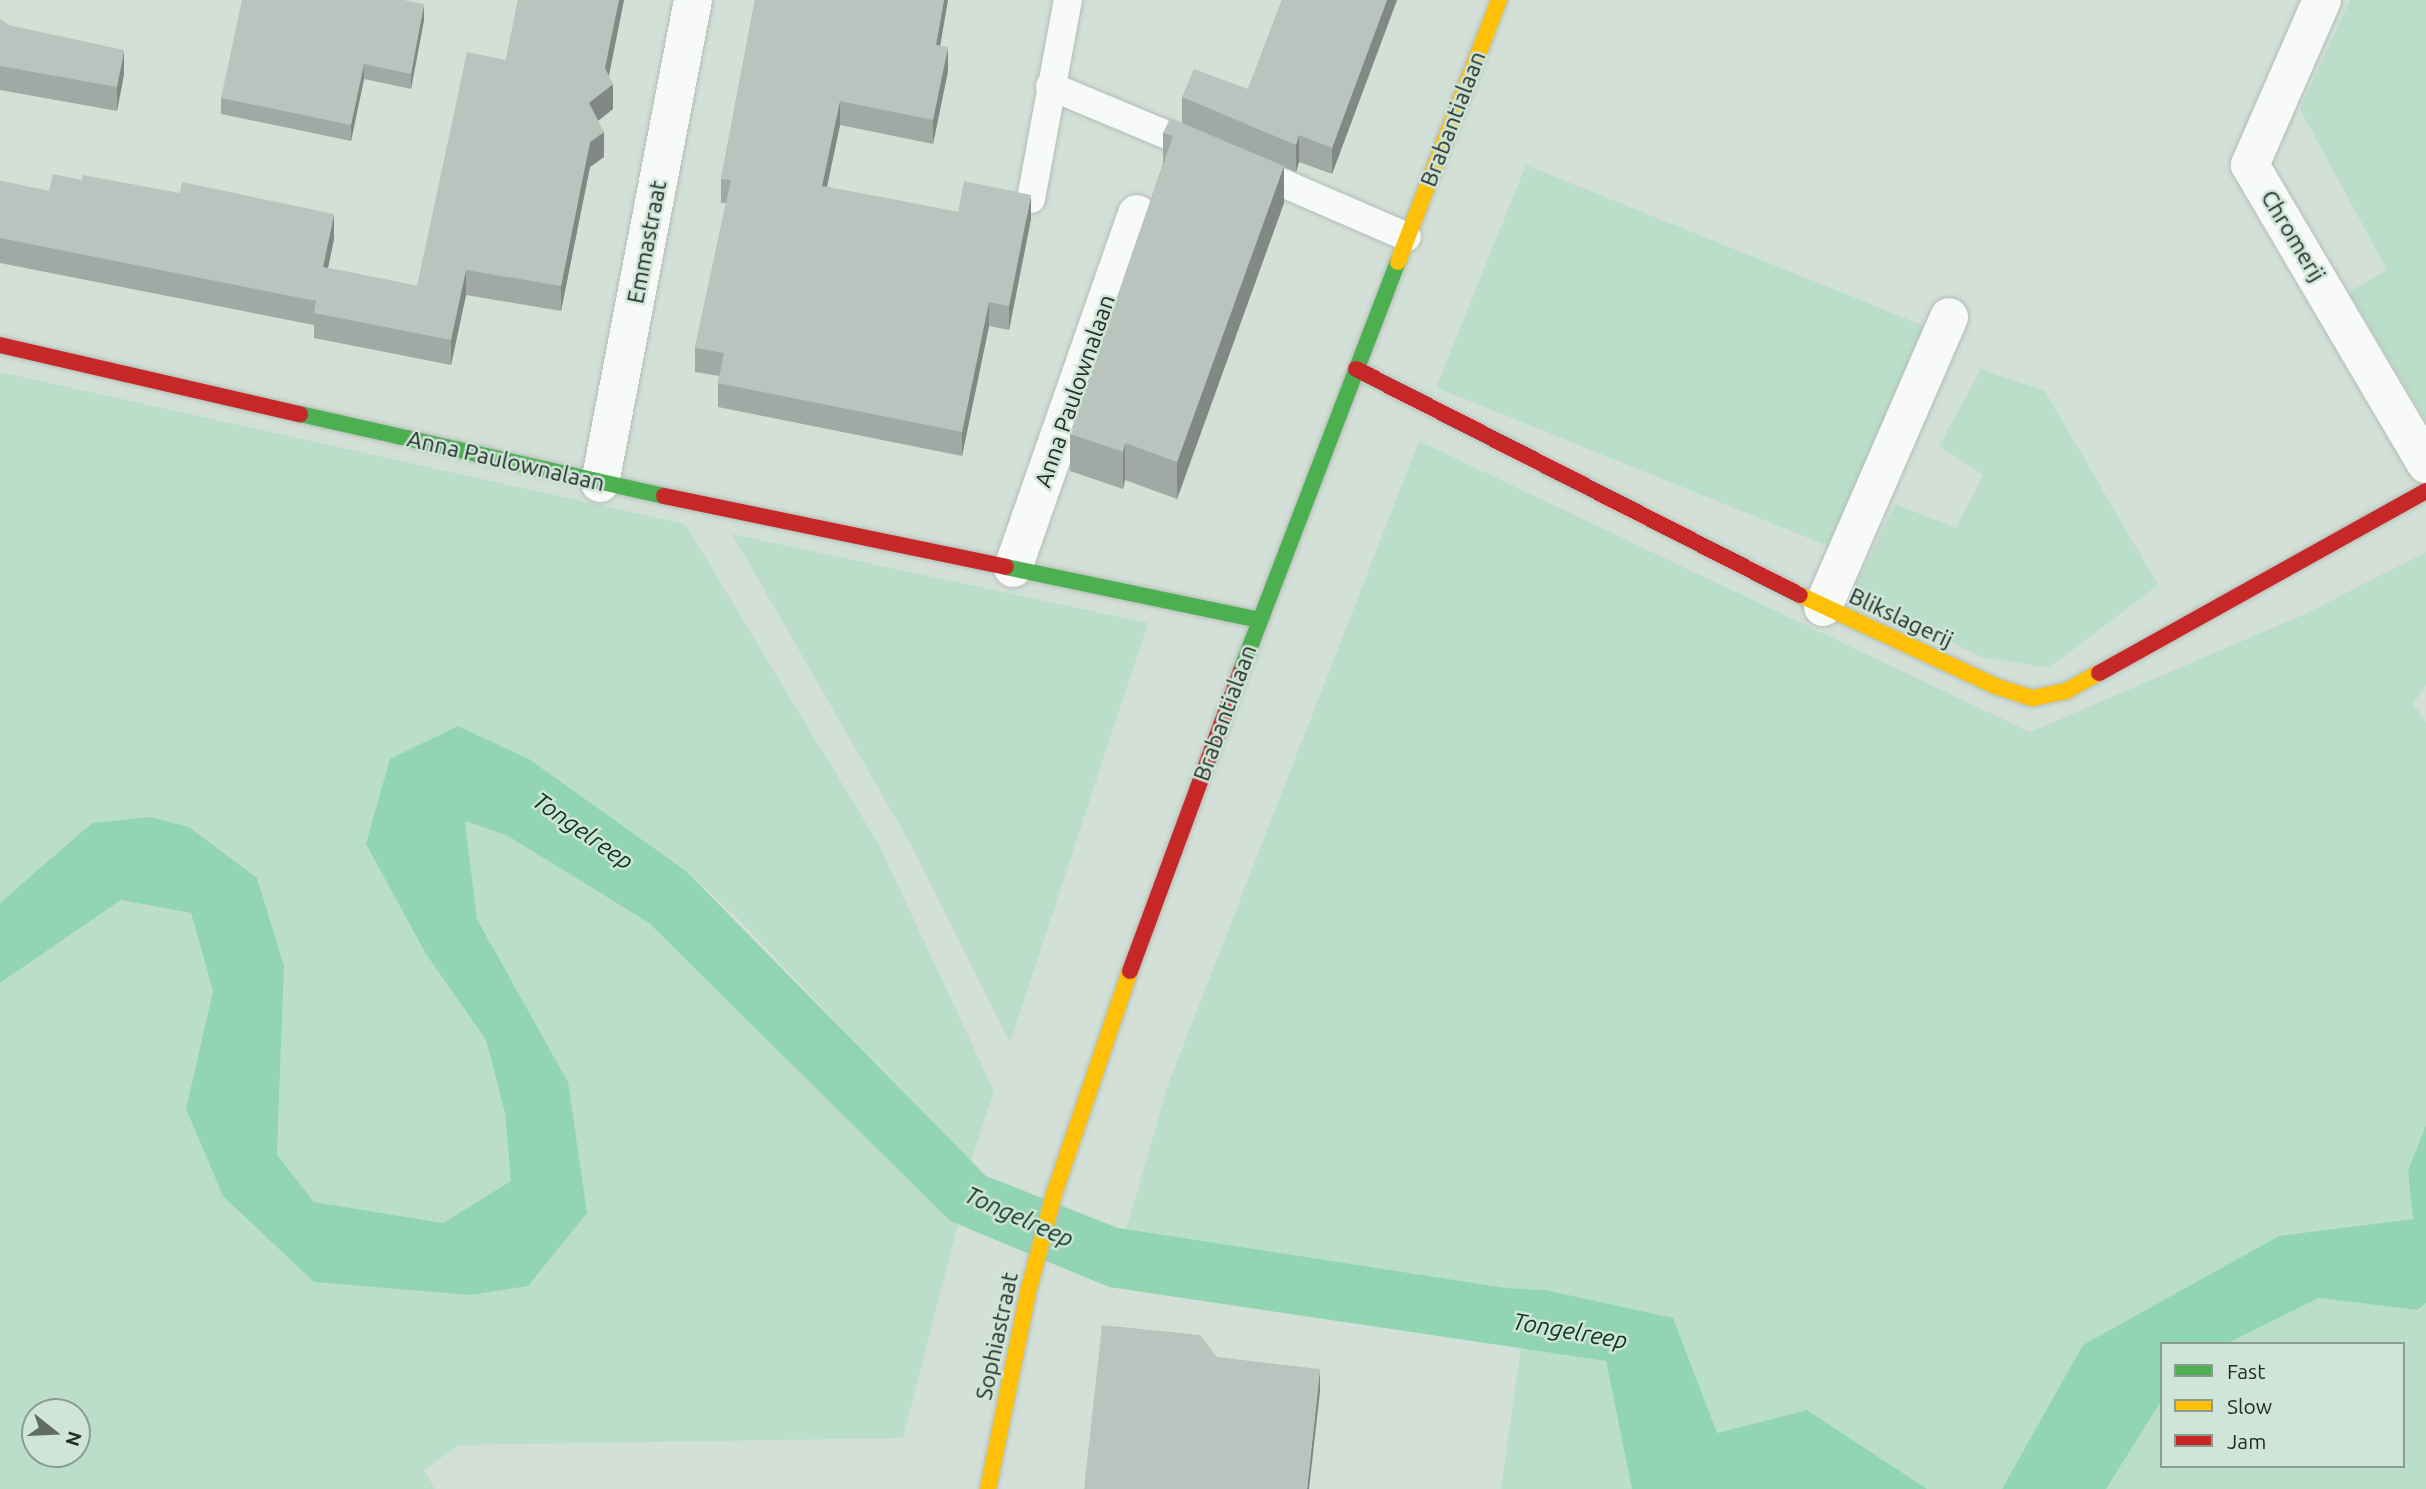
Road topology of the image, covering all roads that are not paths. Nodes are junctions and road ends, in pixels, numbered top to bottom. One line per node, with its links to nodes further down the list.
1 (694, 0): 13 (street, Emmastraat)
2 (1069, 0): 5 (lane)
3 (1499, 0): 8 (street, Brabantialaan)
4 (2322, 0): 12 (street, Chromerij)
5 (1050, 86): 6 (lane); 8 (lane)
6 (1031, 199)
7 (1137, 214): 15 (street, Anna Paulownalaan)
8 (1407, 237): 11 (street, Brabantialaan)
9 (1950, 317): 16 (street)
10 (0, 345): 13 (street, Anna Paulownalaan)
11 (1356, 369): 16 (street, Blikslagerij); 17 (street, Brabantialaan)
12 (2426, 464)
13 (600, 483): 15 (street, Anna Paulownalaan)
14 (2426, 491): 16 (street, Blikslagerij)
15 (1013, 568): 17 (street, Anna Paulownalaan)
16 (1823, 607)
17 (1259, 620): 18 (street, Brabantialaan)
18 (1055, 1194): 19 (street, Sophiastraat)
19 (988, 1489)

